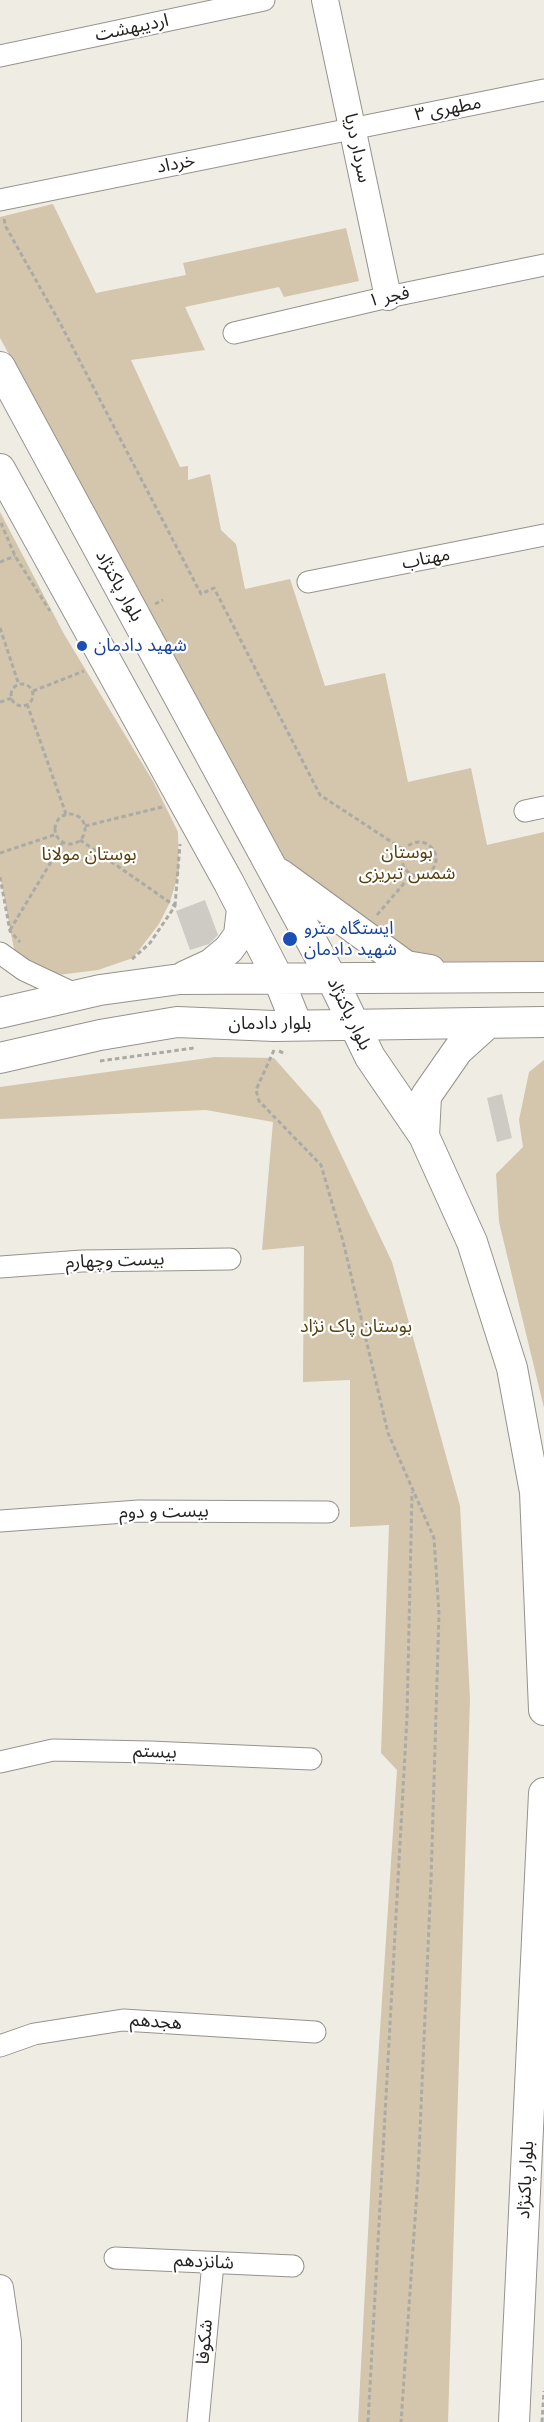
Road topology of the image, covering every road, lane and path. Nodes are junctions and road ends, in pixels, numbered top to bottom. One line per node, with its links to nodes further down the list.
1 (264, 0): 3 (street, اردیبهشت)
2 (325, 0): 5 (street, سردار دریا)
3 (0, 56)
4 (544, 90): 5 (street, مطهری ۳)
5 (352, 129): 6 (street, خرداد); 8 (street, سردار دریا)
6 (0, 200): 29 (path)
7 (544, 265): 8 (street, فجر ۱)
8 (388, 297): 9 (street, فجر ۱)
9 (234, 333)
10 (0, 367): 31 (main road, بلوار پاکنژاد)
11 (0, 469): 34 (main road)
12 (544, 535): 15 (street, مهتاب)
13 (15, 556): 14 (path)
14 (0, 562)
15 (308, 582)
16 (0, 628): 18 (path)
17 (86, 670): 19 (path)
18 (19, 685): 19 (path); 20 (path)
19 (33, 691): 22 (path)
20 (12, 698): 21 (path); 22 (path)
21 (0, 702)
22 (27, 704): 24 (path)
23 (165, 806): 25 (path)
24 (66, 814): 25 (path); 26 (path)
25 (86, 826): 27 (path)
26 (57, 834): 28 (path); 30 (path)
27 (80, 840): 28 (path); 39 (path)
28 (63, 842): 36 (path)
29 (404, 850): 32 (path); 32 (path)
30 (0, 853)
31 (273, 869): 34 (main road); 40 (main road, بلوار پاکنژاد); 43 (main road)
32 (412, 874): 35 (path)
33 (0, 877): 36 (path)
34 (236, 896): 42 (main road); 44 (main road)
35 (377, 915)
36 (10, 931): 37 (path)
37 (22, 944)
38 (0, 953): 45 (street)
39 (125, 965)
40 (331, 977): 42 (main road); 43 (main road); 49 (main road, بلوار پاکنژاد)
41 (544, 977): 43 (main road)
42 (278, 978): 44 (main road); 50 (main road)
43 (474, 978)
44 (180, 979): 45 (main road)
45 (77, 995): 46 (main road)
46 (0, 1013)
47 (488, 1023): 48 (main road, بلوار دادمان); 49 (main road, بلوار دادمان); 57 (main road)
48 (544, 1023)
49 (353, 1024): 50 (main road, بلوار دادمان); 57 (main road, بلوار پاکنژاد)
50 (297, 1025): 55 (main road, بلوار دادمان)
51 (205, 1048): 56 (path)
52 (263, 1049): 53 (path)
53 (274, 1049): 54 (path); 60 (path)
54 (286, 1054)
55 (0, 1058)
56 (91, 1062)
57 (424, 1136): 63 (main road, بلوار پاکنژاد)
58 (230, 1258): 59 (street, بیست وچهارم)
59 (0, 1267)
60 (412, 1489): 76 (path); 77 (path)
61 (328, 1512): 62 (street, بیست و دوم)
62 (0, 1521)
63 (544, 1710)
64 (311, 1759): 65 (street, بیستم)
65 (0, 1762)
66 (544, 1793): 78 (main road, بلوار پاکنژاد)
67 (315, 2032): 68 (street, هجدهم)
68 (0, 2046)
69 (115, 2258): 70 (street, شانزدهم)
70 (213, 2263): 71 (street, شانزدهم); 75 (street, شکوفا)
71 (293, 2266)
72 (0, 2288): 74 (street)
73 (544, 2391): 79 (path)
74 (8, 2422)
75 (198, 2422)
76 (368, 2422)
77 (401, 2422)
78 (514, 2422)
79 (542, 2422)

